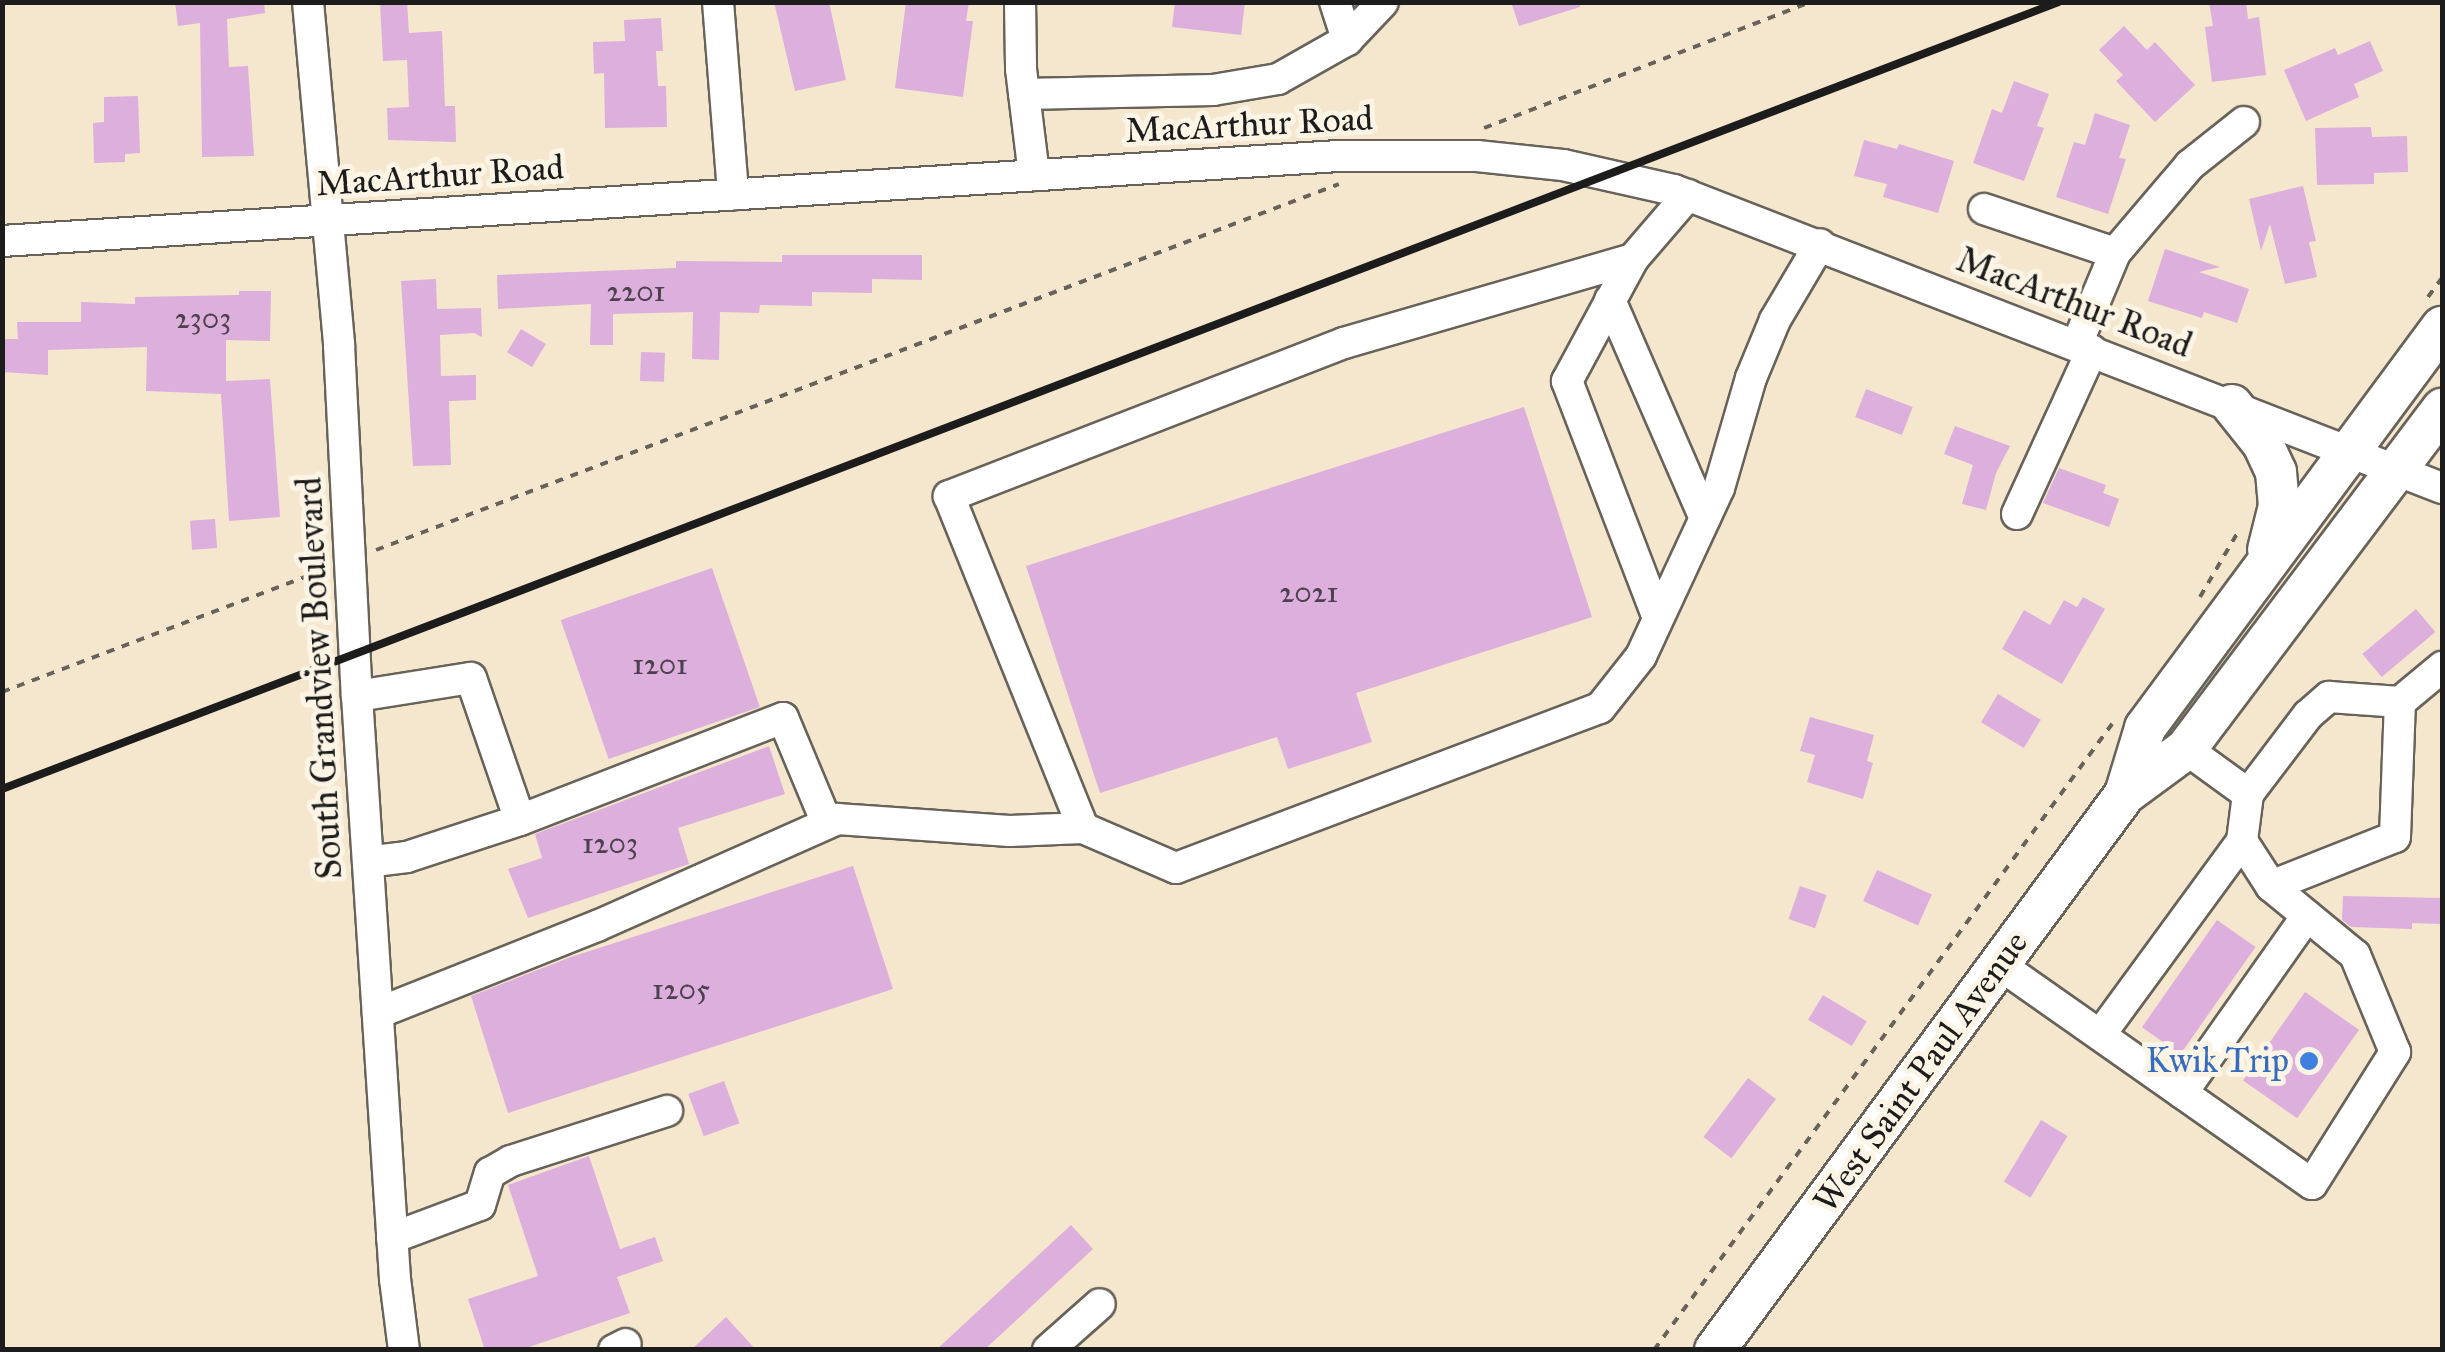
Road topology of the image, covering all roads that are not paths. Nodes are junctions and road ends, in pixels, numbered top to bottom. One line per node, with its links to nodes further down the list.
1 (308, 2): 13 (street, South Grandview Boulevard)
2 (718, 2): 10 (street)
3 (1020, 2): 7 (street)
4 (1335, 2): 6 (street)
5 (1383, 2): 6 (street)
6 (1347, 40): 7 (street)
7 (1024, 94): 9 (street)
8 (2244, 122): 16 (street)
9 (1034, 175): 10 (street, MacArthur Road); 11 (street, MacArthur Road)
10 (733, 194): 13 (street, MacArthur Road)
11 (1688, 195): 15 (street, MacArthur Road); 17 (street)
12 (1984, 210): 16 (street)
13 (330, 221): 14 (street, MacArthur Road); 31 (street, South Grandview Boulevard)
14 (2, 241)
15 (1820, 244): 20 (street, MacArthur Road); 27 (street)
16 (2114, 252): 20 (street)
17 (1633, 259): 18 (street); 38 (street)
18 (1610, 300): 27 (street); 29 (street)
19 (2442, 327): 23 (main road, West Saint Paul Avenue)
20 (2084, 347): 21 (street, MacArthur Road); 26 (street)
21 (2232, 405): 23 (street, MacArthur Road); 28 (main road)
22 (2442, 408): 24 (main road, West Saint Paul Avenue)
23 (2349, 452): 24 (street, MacArthur Road); 28 (main road, West Saint Paul Avenue)
24 (2396, 470): 25 (street, MacArthur Road); 33 (main road, West Saint Paul Avenue)
25 (2442, 488)
26 (2017, 514)
27 (1705, 518): 29 (street)
28 (2265, 564): 34 (main road, West Saint Paul Avenue)
29 (1658, 618): 38 (street)
30 (2442, 667): 32 (street)
31 (357, 696): 36 (street); 40 (street, South Grandview Boulevard)
32 (2400, 702): 35 (street); 41 (street)
33 (2186, 750): 34 (main road, West Saint Paul Avenue); 35 (street)
34 (2126, 794): 43 (main road, West Saint Paul Avenue)
35 (2248, 794): 39 (street)
36 (520, 820): 37 (street); 40 (street)
37 (827, 823): 38 (street); 44 (street)
38 (1083, 828)
39 (2242, 840): 41 (street); 45 (street)
40 (368, 862): 44 (street, South Grandview Boulevard)
41 (2271, 886): 42 (street)
42 (2307, 916): 46 (street); 46 (street)
43 (2000, 966): 45 (street); 52 (main road, West Saint Paul Avenue)
44 (378, 1013): 48 (street, South Grandview Boulevard)
45 (2100, 1035): 46 (street)
46 (2182, 1093)
47 (667, 1111): 48 (street)
48 (392, 1238): 50 (street, South Grandview Boulevard)
49 (1100, 1304): 51 (street)
50 (404, 1350)
51 (1048, 1350)
52 (1715, 1350)

